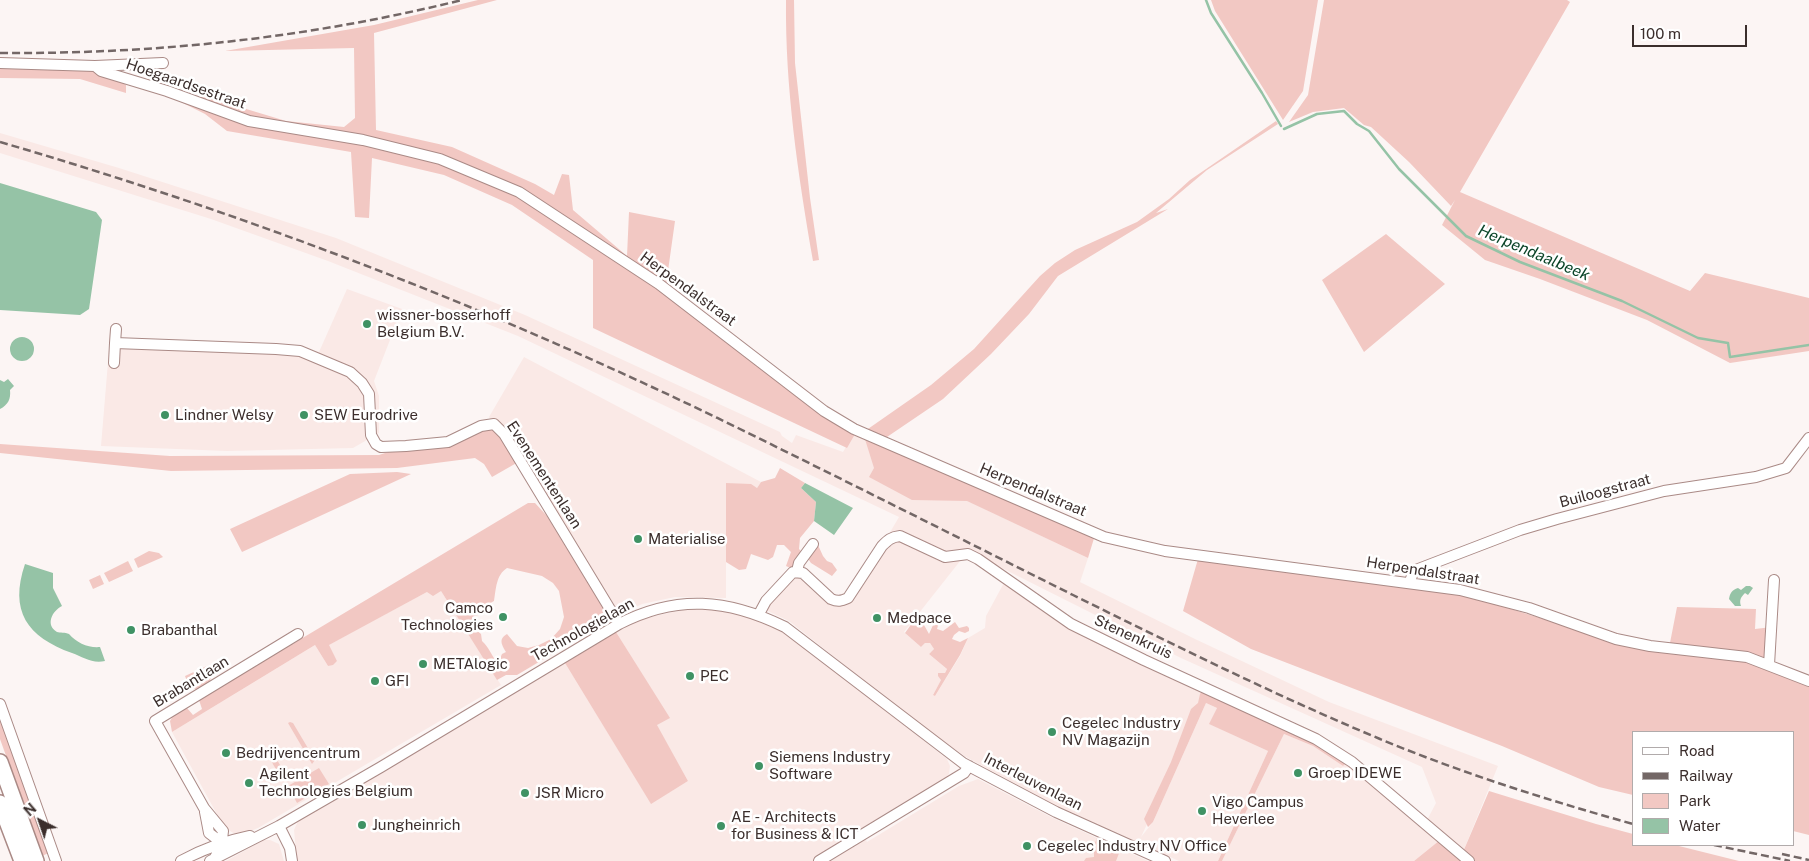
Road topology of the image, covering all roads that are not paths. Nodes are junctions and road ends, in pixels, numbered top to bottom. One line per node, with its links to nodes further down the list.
1 (163, 63): 3 (street)
2 (0, 64): 3 (street, Hoegaardsestraat)
3 (95, 66): 4 (street, Hoegaardsestraat)
4 (363, 140): 12 (street, Herpendalstraat)
5 (116, 329): 6 (street)
6 (115, 343): 7 (street); 14 (street, Evenementenlaan)
7 (114, 363)
8 (1809, 438): 12 (street, Builoogstraat)
9 (813, 544): 10 (street)
10 (797, 571): 13 (street); 37 (street, Stenenkruis)
11 (1774, 580): 16 (street)
12 (1410, 582): 16 (street, Herpendalstraat)
13 (760, 614): 14 (street, Technologielaan); 20 (street, Technologielaan)
14 (619, 624): 23 (street, Technologielaan)
15 (298, 634): 22 (street, Brabantlaan)
16 (1769, 665): 17 (street, Herpendalstraat)
17 (1809, 682)
18 (0, 704): 32 (street)
19 (0, 762): 31 (highway)
20 (969, 766): 35 (street, Interleuvenlaan); 36 (street, Interleuvenlaan)
21 (0, 803): 30 (highway)
22 (204, 808): 24 (street, Brabantlaan); 25 (street, Brabantlaan)
23 (279, 826): 26 (street, Technologielaan); 34 (street)
24 (223, 831): 26 (street, Brabantlaan); 27 (street)
25 (209, 833): 27 (street); 28 (street)
26 (237, 842): 27 (street); 29 (street)
27 (221, 843): 28 (street); 29 (street)
28 (198, 851): 33 (street)
29 (212, 860)
30 (22, 861)
31 (36, 861)
32 (56, 861)
33 (181, 861)
34 (292, 861)
35 (819, 861)
36 (1164, 861)
37 (1469, 861)

